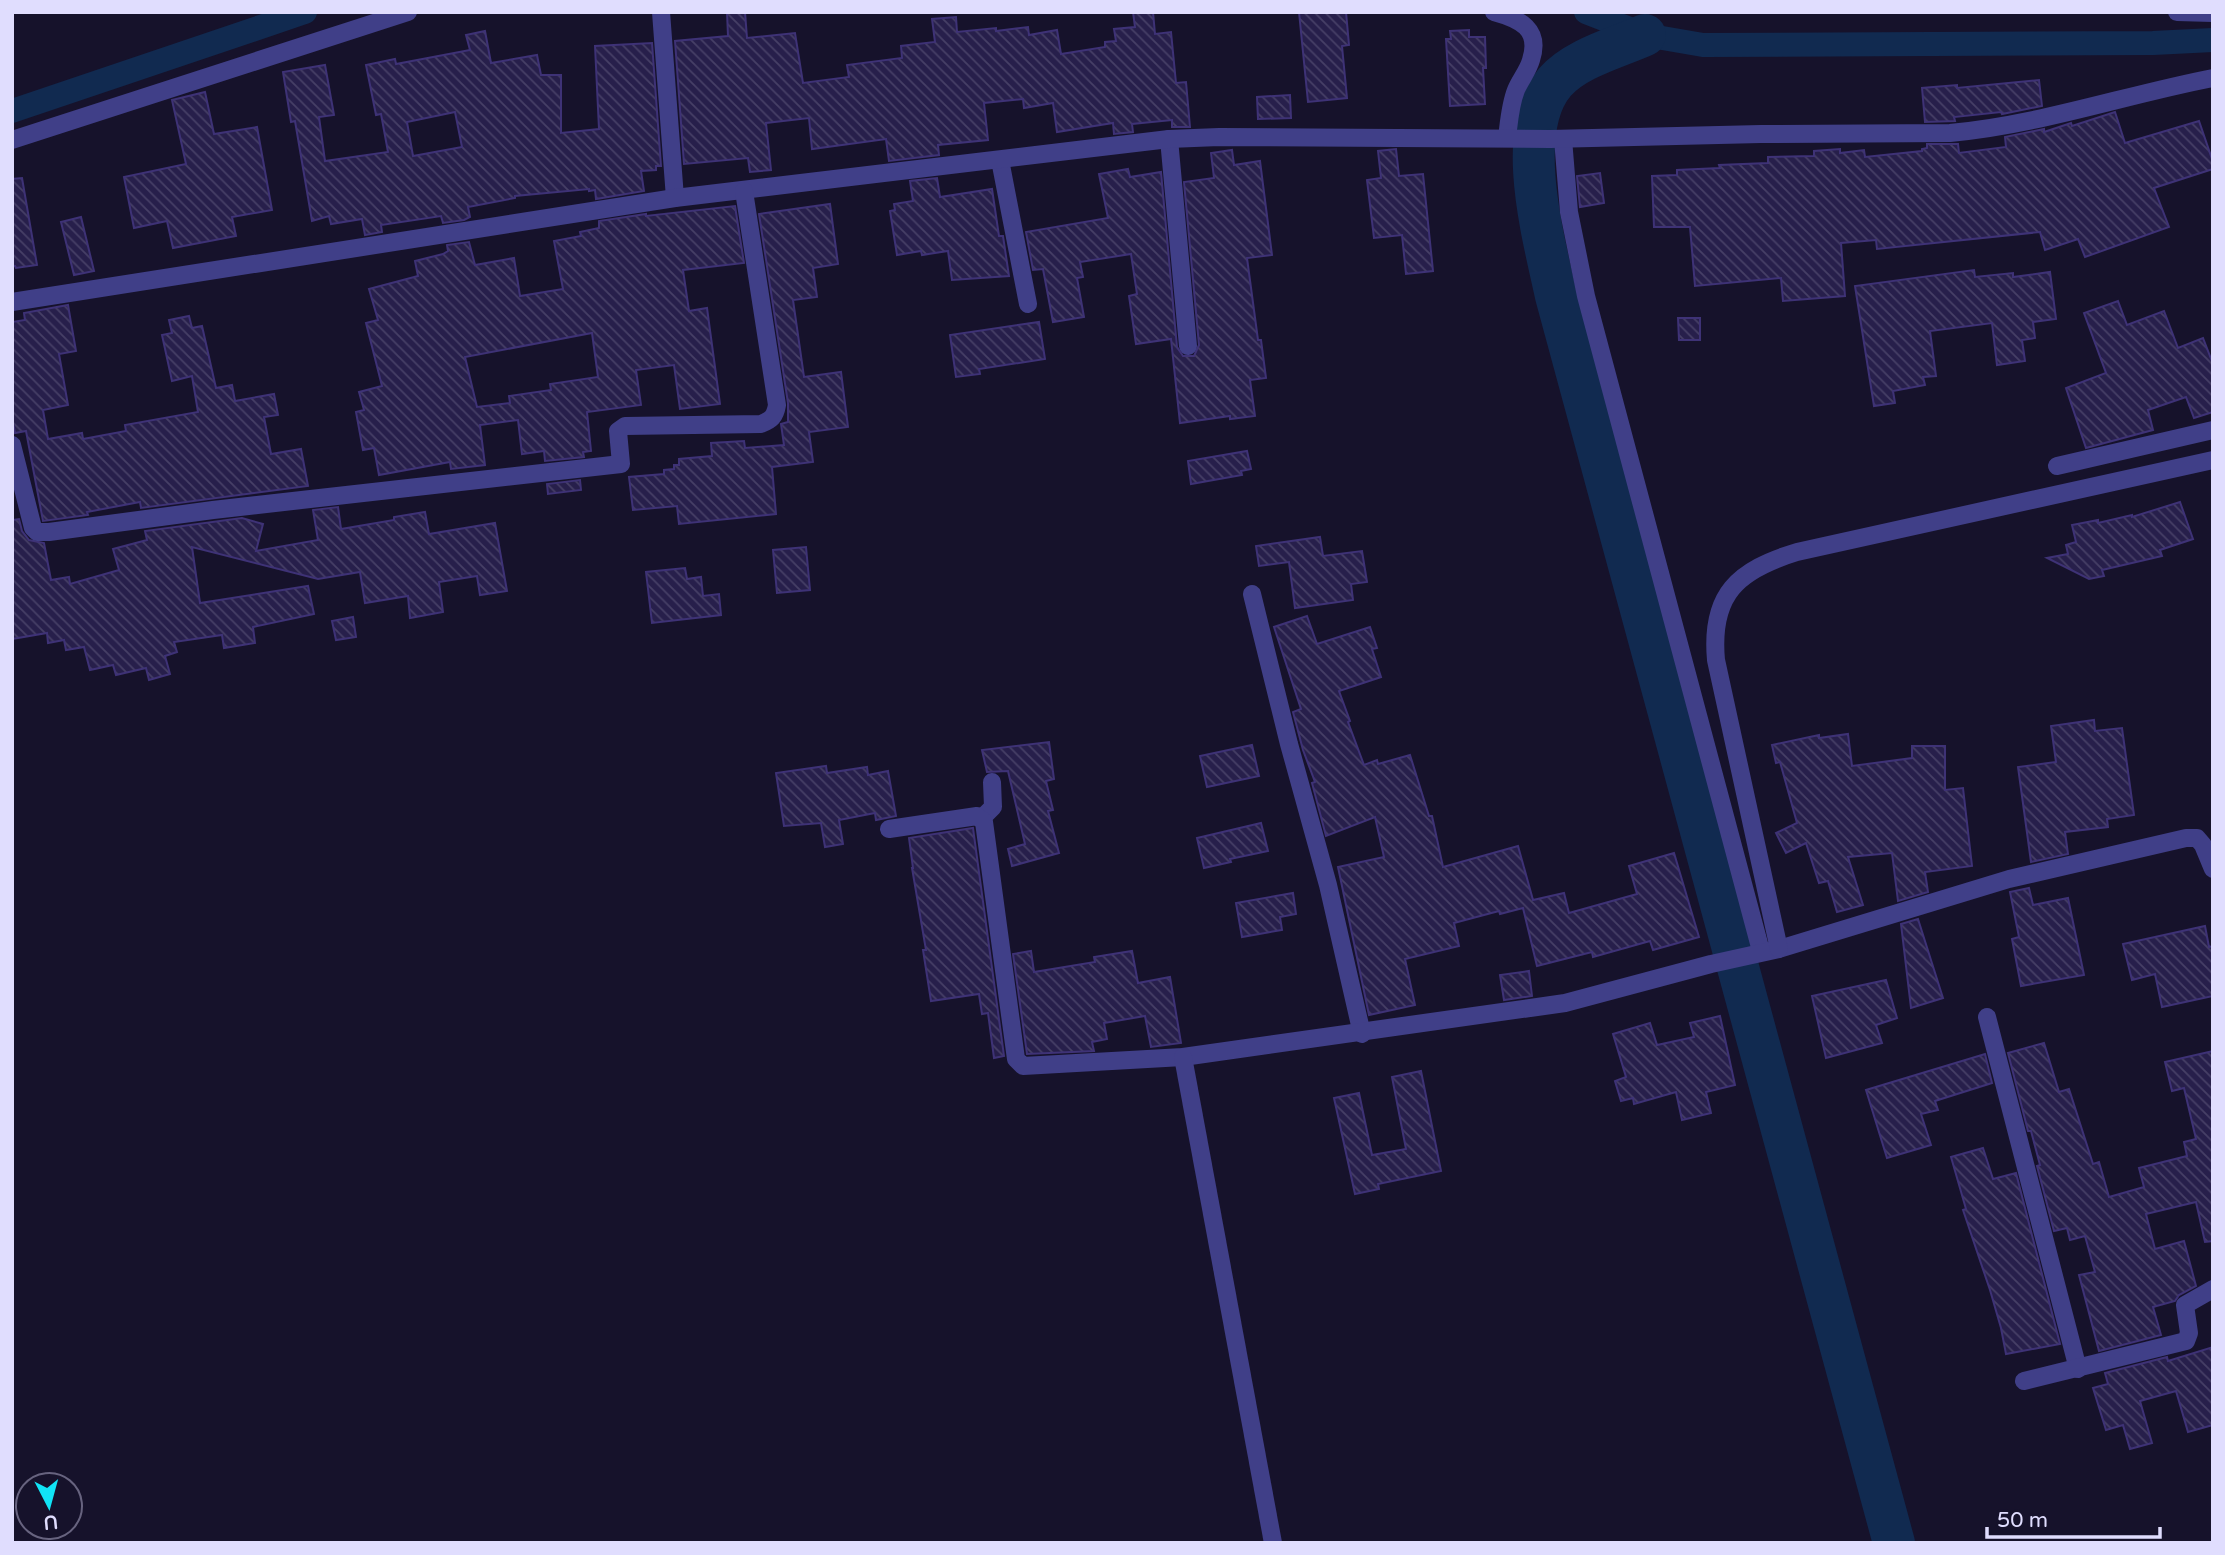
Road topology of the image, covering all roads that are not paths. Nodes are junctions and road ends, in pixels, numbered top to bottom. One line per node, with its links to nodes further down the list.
1 (408, 12): 10 (street)
2 (661, 12): 13 (street)
3 (1494, 12): 8 (street)
4 (2177, 12): 5 (street)
5 (2213, 13)
6 (2213, 78): 9 (street)
7 (1169, 139): 8 (street); 11 (street); 16 (street)
8 (1516, 139): 9 (street)
9 (1557, 139): 26 (street)
10 (12, 140)
11 (1000, 160): 12 (street); 15 (street)
12 (744, 191): 13 (street); 18 (street)
13 (675, 198): 14 (street)
14 (12, 302)
15 (1028, 304)
16 (1188, 346)
17 (2213, 430): 20 (street)
18 (12, 445)
19 (2213, 460): 26 (street)
20 (2057, 466)
21 (1252, 594): 28 (street)
22 (992, 782): 23 (street)
23 (982, 818): 24 (street); 29 (street)
24 (890, 829)
25 (2213, 869): 26 (street)
26 (1762, 952): 28 (street)
27 (1987, 1017): 31 (street)
28 (1362, 1034): 29 (street)
29 (1183, 1057): 33 (street)
30 (2213, 1289): 31 (street)
31 (2078, 1369): 32 (street)
32 (2024, 1381)
33 (1273, 1543)

